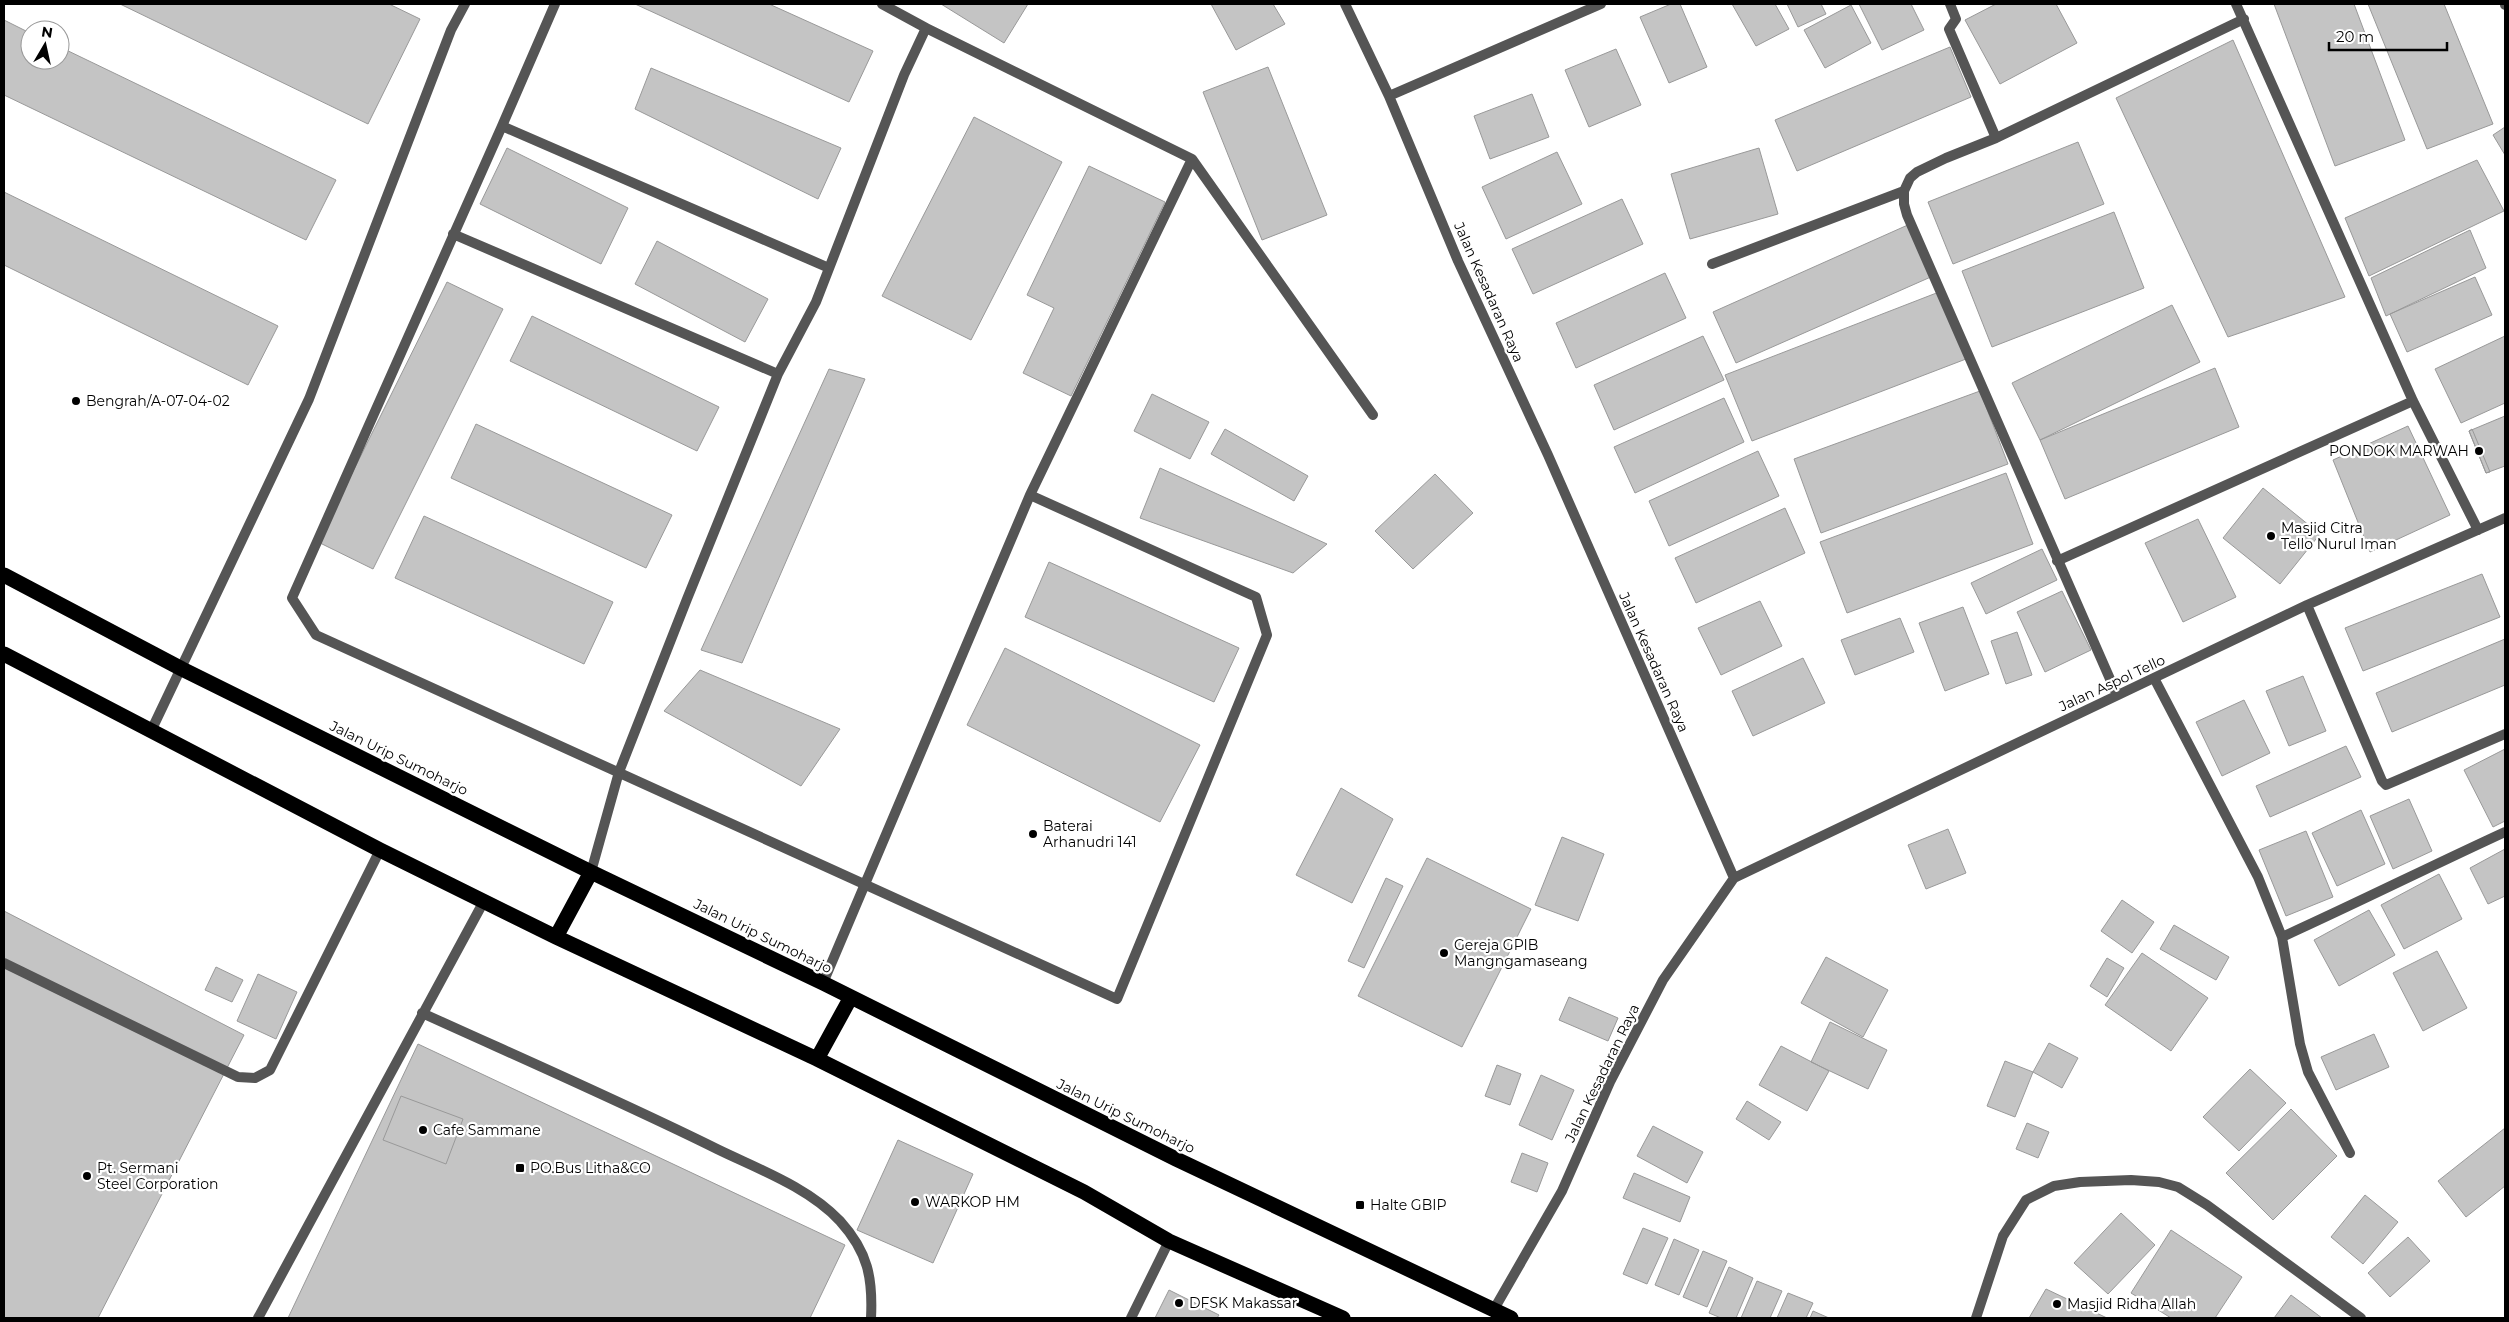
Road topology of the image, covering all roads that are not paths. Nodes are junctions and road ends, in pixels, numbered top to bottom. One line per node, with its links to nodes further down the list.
1 (465, 4): 28 (street)
2 (555, 4): 11 (street)
3 (882, 4): 9 (street)
4 (1345, 4): 10 (street, Jalan Kesadaran Raya)
5 (1601, 4): 10 (street)
6 (1950, 4): 12 (street)
7 (2236, 4): 8 (street)
8 (2244, 19): 12 (street); 19 (street)
9 (926, 28): 13 (street); 17 (street)
10 (1390, 96): 37 (street, Jalan Kesadaran Raya)
11 (502, 126): 15 (street); 17 (street)
12 (1996, 138): 14 (street)
13 (1192, 158): 20 (street); 21 (street)
14 (1904, 191): 16 (street); 24 (street)
15 (453, 234): 18 (street); 33 (street)
16 (1712, 264)
17 (829, 268): 18 (street)
18 (778, 374): 33 (street)
19 (2413, 401): 23 (street); 24 (street)
20 (1373, 415)
21 (1030, 495): 38 (street); 38 (street)
22 (2505, 518): 23 (street, Jalan Aspol Tello)
23 (2478, 530): 26 (street, Jalan Aspol Tello)
24 (2057, 561): 30 (street)
25 (4, 575): 28 (highway, Jalan Urip Sumoharjo)
26 (2307, 605): 29 (street, Jalan Aspol Tello); 32 (street)
27 (4, 654): 31 (highway)
28 (182, 669): 31 (street); 36 (highway, Jalan Urip Sumoharjo)
29 (2154, 678): 30 (street, Jalan Aspol Tello); 41 (street)
30 (2117, 695): 37 (street, Jalan Aspol Tello)
31 (152, 729): 35 (highway)
32 (2505, 734)
33 (619, 772): 36 (street); 38 (street)
34 (2505, 832): 41 (street)
35 (380, 850): 39 (highway); 42 (street)
36 (591, 872): 40 (highway); 43 (highway, Jalan Urip Sumoharjo)
37 (1734, 878): 49 (street, Jalan Kesadaran Raya)
38 (866, 884): 43 (street)
39 (484, 901): 40 (highway); 45 (street)
40 (556, 937): 46 (highway)
41 (2282, 937): 47 (street)
42 (4, 963)
43 (823, 984): 44 (highway, Jalan Urip Sumoharjo)
44 (851, 997): 46 (highway); 49 (highway, Jalan Urip Sumoharjo)
45 (422, 1013): 50 (street); 51 (street)
46 (817, 1060): 48 (highway)
47 (2350, 1153)
48 (1169, 1241): 52 (street); 53 (highway)
49 (1493, 1311): 54 (highway, Jalan Urip Sumoharjo)
50 (258, 1318)
51 (871, 1318)
52 (1131, 1318)
53 (1343, 1318)
54 (1511, 1318)
55 (1976, 1318): 56 (street)
56 (2361, 1318)

